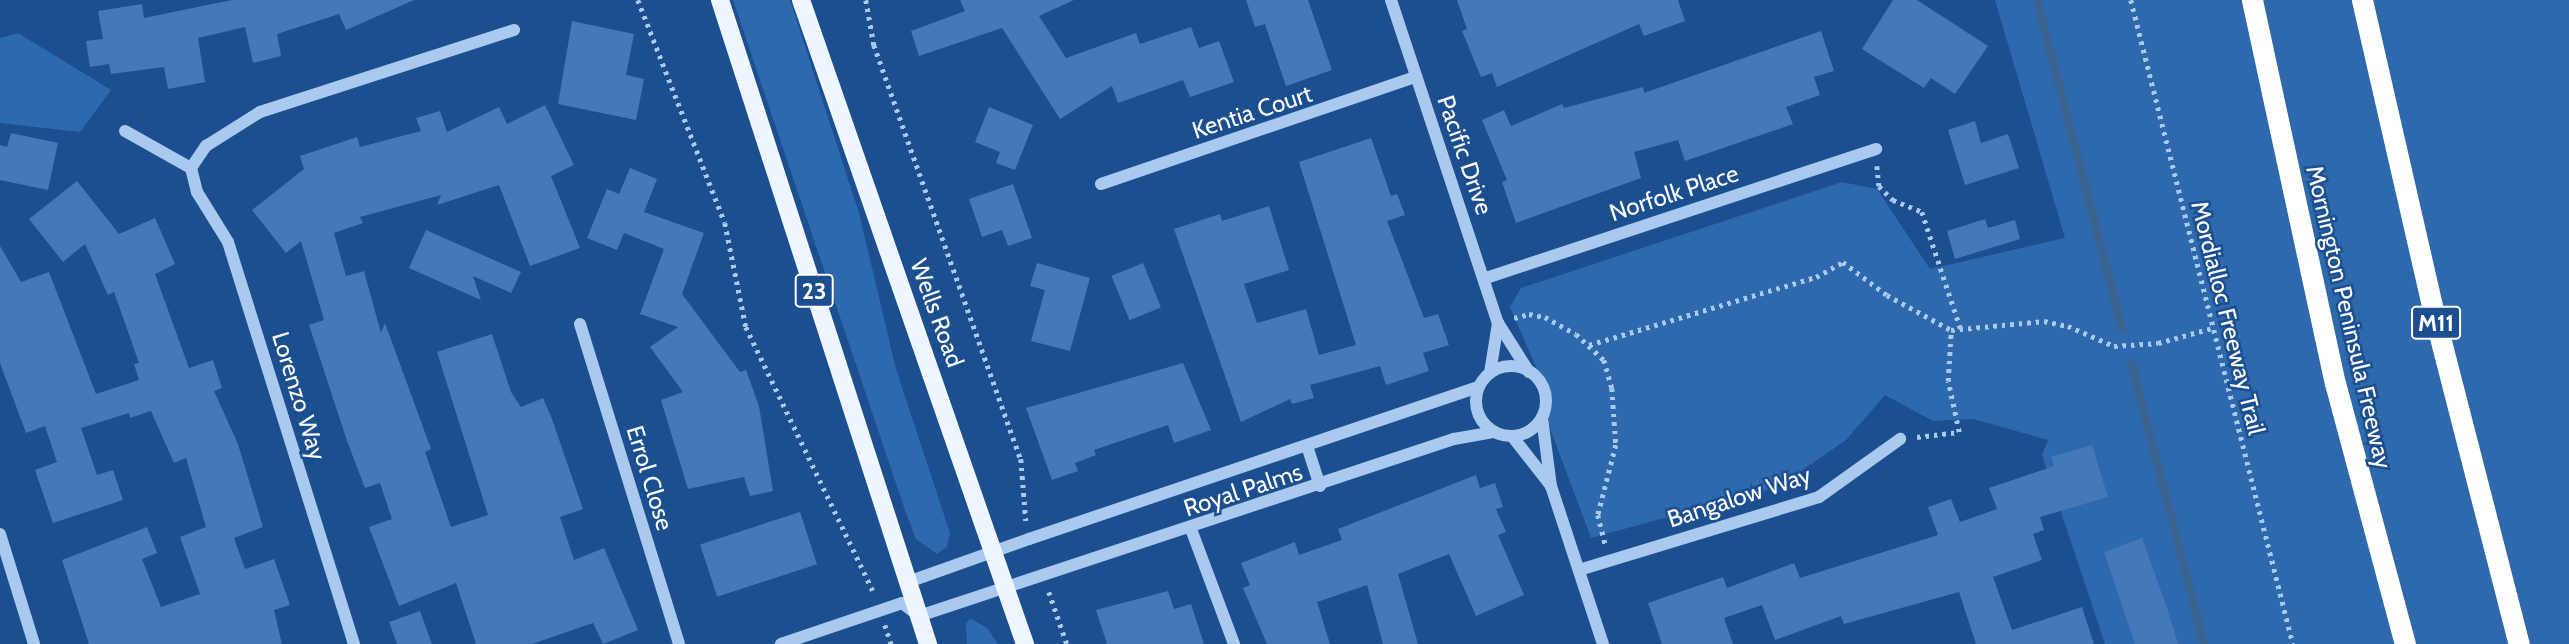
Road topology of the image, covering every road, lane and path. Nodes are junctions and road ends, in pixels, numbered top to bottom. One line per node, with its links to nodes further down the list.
1 (638, 0): 42 (path)
2 (720, 0): 39 (main road, 23)
3 (801, 0): 35 (main road, Wells Road)
4 (866, 0): 34 (path)
5 (1391, 0): 10 (street, Pacific Drive)
6 (2131, 0): 18 (path, Mordialloc Freeway Trail)
7 (2252, 0): 55 (highway, Mornington Peninsula Freeway)
8 (2362, 0): 56 (highway, M11)
9 (514, 30): 13 (street)
10 (1416, 77): 14 (street, Kentia Court); 15 (street, Pacific Drive)
11 (125, 131): 13 (street)
12 (1876, 149): 15 (street, Norfolk Place); 20 (path)
13 (191, 168): 45 (street, Lorenzo Way)
14 (1101, 184)
15 (1486, 278): 16 (street, Pacific Drive)
16 (1499, 323): 21 (path); 22 (street, Pacific Drive); 23 (street, Pacific Drive)
17 (580, 324): 46 (street, Errol Close)
18 (2213, 328): 20 (path); 54 (path, Mordialloc Freeway Trail)
19 (1951, 330): 20 (path); 21 (path); 28 (path)
20 (1961, 330)
21 (1589, 345): 36 (path)
22 (1529, 372): 23 (street); 25 (street)
23 (1490, 373): 24 (street)
24 (1479, 387): 26 (street); 29 (street, Royal Palms)
25 (1542, 418): 27 (street); 31 (street)
26 (1494, 432): 27 (street); 30 (street, Royal Palms)
27 (1512, 436): 31 (street)
28 (1900, 439): 36 (street, Bangalow Way)
29 (1307, 446): 30 (street); 34 (street, Royal Palms)
30 (1320, 486): 32 (street, Royal Palms)
31 (1552, 486): 37 (street)
32 (1191, 529): 38 (street, Royal Palms); 52 (street)
33 (0, 534): 44 (street)
34 (1029, 539): 35 (street, Royal Palms)
35 (995, 553): 39 (street, Royal Palms); 40 (main road, Wells Road)
36 (1611, 560): 37 (street, Bangalow Way)
37 (1579, 570): 53 (street)
38 (1043, 578): 40 (street, Royal Palms); 51 (path)
39 (908, 582): 41 (street); 43 (main road, 23)
40 (1006, 590): 43 (street, Royal Palms); 50 (main road, Wells Road)
41 (902, 603): 42 (street); 43 (street)
42 (881, 610): 47 (street); 48 (path)
43 (919, 616): 49 (main road, 23)
44 (34, 644)
45 (354, 644)
46 (679, 644)
47 (781, 644)
48 (891, 644)
49 (928, 644)
50 (1025, 644)
51 (1067, 644)
52 (1234, 644)
53 (1603, 644)
54 (2293, 644)
55 (2404, 644)
56 (2519, 644)

